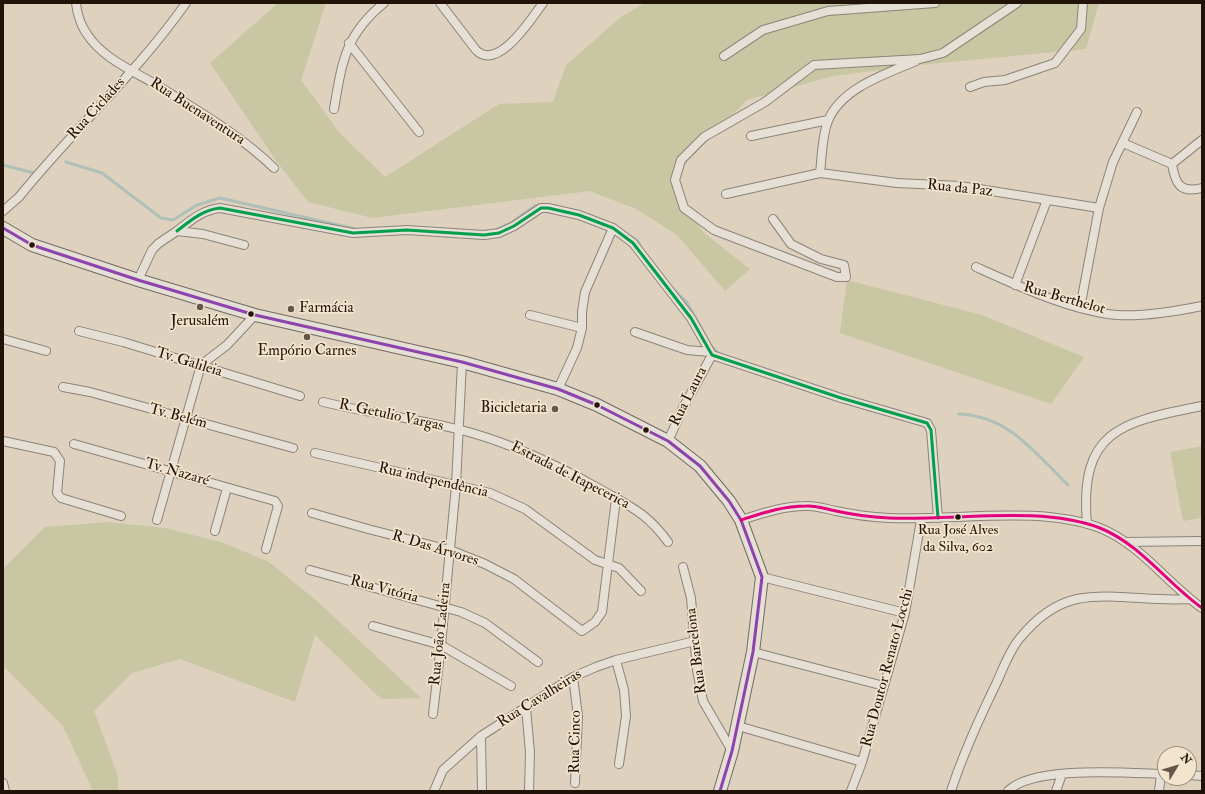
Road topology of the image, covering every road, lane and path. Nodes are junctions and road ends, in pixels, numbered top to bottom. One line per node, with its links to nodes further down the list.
1 (76, 3): 12 (street, Rua Buenaventura)
2 (186, 3): 12 (street, Rua Ciclades)
3 (384, 3): 9 (street)
4 (440, 3): 5 (street)
5 (543, 3)
6 (935, 3): 10 (street)
7 (1017, 3): 11 (street)
8 (1083, 3): 13 (street)
9 (349, 43): 14 (street); 17 (street)
10 (724, 56)
11 (920, 59): 16 (street); 29 (street)
12 (132, 70): 22 (street, Rua Buenaventura); 28 (street, Rua Ciclades)
13 (970, 87)
14 (334, 109)
15 (1137, 112): 20 (street)
16 (828, 120): 18 (street); 23 (street)
17 (420, 132)
18 (751, 136)
19 (1202, 140): 21 (street)
20 (1123, 143): 21 (street); 27 (street)
21 (1172, 164): 24 (street)
22 (274, 168)
23 (820, 172): 25 (street, Rua da Paz); 26 (street, Rua da Paz)
24 (1202, 188)
25 (726, 194)
26 (1047, 200): 27 (street, Rua da Paz); 36 (street)
27 (1099, 208): 38 (street)
28 (3, 211)
29 (773, 220)
30 (3, 228): 35 (street)
31 (613, 228): 32 (street); 41 (street); 46 (street)
32 (177, 232): 33 (street); 35 (street)
33 (244, 245)
34 (976, 268): 36 (street, Rua Berthelot)
35 (138, 280): 39 (street)
36 (1015, 285): 38 (street, Rua Berthelot)
37 (1202, 306): 38 (street, Rua Berthelot)
38 (1080, 308)
39 (255, 314): 47 (street); 48 (street)
40 (530, 315): 41 (street)
41 (582, 328): 50 (street)
42 (79, 331): 48 (street, Tv. Galileia)
43 (635, 332): 46 (street)
44 (3, 339): 45 (street)
45 (46, 351)
46 (711, 353): 56 (street, Rua Laura); 67 (street)
47 (462, 362): 50 (street); 55 (street, Rua João Ladeira)
48 (202, 365): 51 (street, Tv. Galileia); 54 (street)
49 (63, 386): 54 (street, Tv. Belém)
50 (558, 389): 56 (street)
51 (300, 396)
52 (323, 402): 55 (street, R. Getulio Vargas)
53 (1202, 406): 71 (street)
54 (186, 420): 59 (street, Tv. Belém); 61 (street)
55 (460, 430): 62 (street, Rua João Ladeira); 64 (street, Estrada de Itapecerica)
56 (668, 440): 69 (street)
57 (3, 441): 66 (street)
58 (74, 444): 61 (street, Tv. Nazaré)
59 (293, 448)
60 (315, 453): 62 (street, Rua independência)
61 (170, 471): 63 (street, Tv. Nazaré); 68 (street)
62 (456, 485): 77 (street, Rua João Ladeira); 78 (street, Rua independência)
63 (226, 488): 72 (street); 76 (street, Tv. Nazaré)
64 (616, 499): 74 (street, Estrada de Itapecerica); 78 (street)
65 (312, 513): 77 (street, R. Das Árvores)
66 (122, 516)
67 (938, 518): 70 (street); 71 (street)
68 (157, 520)
69 (741, 520): 70 (street); 81 (street)
70 (921, 520): 86 (street, Rua Doutor Renato Locchi)
71 (1088, 524): 75 (street)
72 (215, 531)
73 (1202, 541): 75 (street)
74 (668, 542)
75 (1126, 542): 83 (street)
76 (266, 549)
77 (450, 550): 78 (street, R. Das Árvores); 84 (street, Rua João Ladeira)
78 (607, 564): 82 (street, Rua independência)
79 (683, 567): 88 (street, Rua Barcelona)
80 (310, 570): 84 (street, Rua Vitória)
81 (762, 577): 86 (street); 90 (street)
82 (641, 591)
83 (1189, 599): 85 (street); 113 (street)
84 (444, 606): 89 (street, Rua João Ladeira); 92 (street, Rua Vitória)
85 (1202, 608)
86 (905, 613): 95 (street, Rua Doutor Renato Locchi)
87 (373, 626): 89 (street)
88 (695, 641): 91 (street, Rua Cavalheiras); 100 (street, Rua Barcelona)
89 (441, 645): 94 (street); 97 (street, Rua João Ladeira)
90 (752, 652): 95 (street); 98 (street)
91 (616, 660): 93 (street, Rua Cavalheiras); 102 (street)
92 (538, 662)
93 (573, 677): 96 (street, Rua Cavalheiras); 106 (street, Rua Cinco)
94 (511, 686)
95 (884, 686): 101 (street, Rua Doutor Renato Locchi)
96 (526, 708): 99 (street, Rua Cavalheiras); 110 (street)
97 (433, 714)
98 (738, 726): 100 (street); 101 (street)
99 (481, 736): 108 (street, Rua Cavalheiras); 109 (street)
100 (732, 751): 111 (street)
101 (862, 762): 112 (street, Rua Doutor Renato Locchi)
102 (619, 764)
103 (1062, 774): 104 (street); 114 (street); 115 (street)
104 (1157, 774)
105 (3, 783): 107 (street)
106 (575, 783)
107 (5, 791)
108 (434, 791)
109 (482, 791)
110 (528, 791)
111 (720, 791)
112 (851, 791)
113 (951, 791)
114 (1008, 791)
115 (1056, 791)

